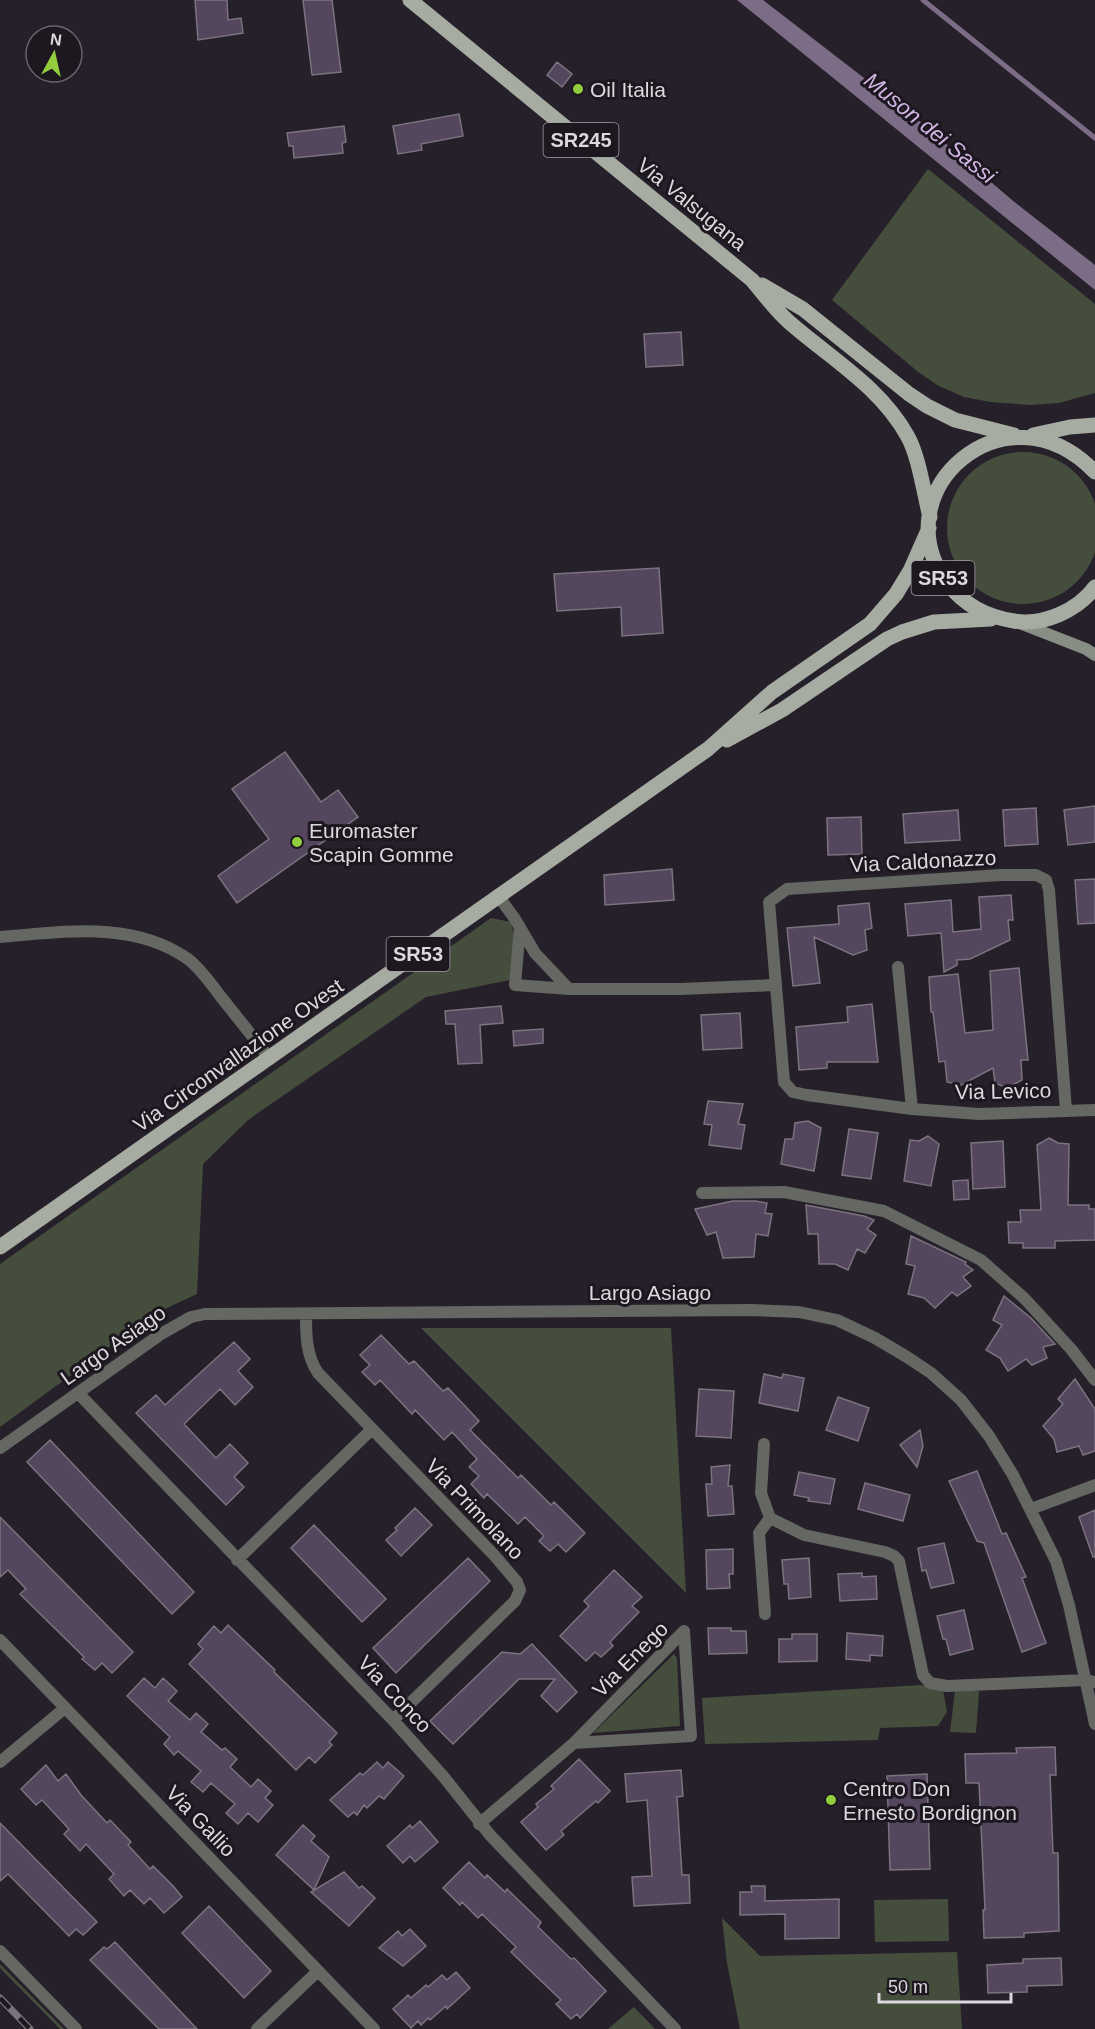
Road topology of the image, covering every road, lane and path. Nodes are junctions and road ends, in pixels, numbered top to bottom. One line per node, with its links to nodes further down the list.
1 (410, 0): 2 (main road, Via Valsugana / SR245)
2 (752, 280): 4 (main road, Via Valsugana / SR245); 6 (main road, Via Valsugana / SR245)
3 (1095, 425): 4 (main road, Via Circonvallazione Ovest / SR53)
4 (1023, 436): 5 (main road, Via Circonvallazione Ovest / SR53); 6 (main road, Via Circonvallazione Ovest / SR53)
5 (1095, 471)
6 (929, 523): 8 (main road, Via Circonvallazione Ovest / SR53); 11 (main road, Via Circonvallazione Ovest / SR53)
7 (1095, 587): 9 (main road, Via Circonvallazione Ovest / SR53)
8 (996, 618): 9 (main road, Via Circonvallazione Ovest / SR53); 11 (main road, Via Circonvallazione Ovest / SR53)
9 (1018, 622): 10 (main road)
10 (1095, 655)
11 (708, 749): 12 (main road, Via Circonvallazione Ovest / SR53)
12 (499, 897): 13 (street); 18 (main road, Via Circonvallazione Ovest / SR53)
13 (520, 927): 17 (street); 17 (street)
14 (0, 937): 18 (street)
15 (898, 967): 20 (street)
16 (776, 985): 17 (street); 19 (street, Via Caldonazzo); 21 (street, Via Caldonazzo)
17 (569, 989)
18 (270, 1059): 24 (main road, Via Circonvallazione Ovest / SR53)
19 (792, 1092): 20 (street, Via Levico)
20 (912, 1109): 21 (street, Via Levico)
21 (1066, 1110): 22 (street, Via Levico)
22 (1095, 1110)
23 (702, 1193): 26 (street)
24 (0, 1247)
25 (306, 1314): 27 (street, Largo Asiago); 28 (street, Via Primolano); 32 (street, Largo Asiago)
26 (1095, 1380)
27 (78, 1393): 30 (street, Largo Asiago); 34 (street, Via Conco)
28 (372, 1429): 34 (street); 39 (street, Via Primolano)
29 (764, 1444): 33 (street)
30 (0, 1448)
31 (1095, 1485): 32 (street)
32 (1031, 1509): 37 (street, Largo Asiago)
33 (770, 1518): 35 (street); 37 (street)
34 (237, 1560): 39 (street, Via Conco)
35 (765, 1614)
36 (0, 1640): 38 (street, Via Gallio)
37 (1090, 1681): 40 (street, Largo Asiago)
38 (65, 1708): 42 (street); 45 (street, Via Gallio)
39 (393, 1720): 43 (street, Via Conco)
40 (1095, 1724)
41 (574, 1743): 41 (street, Via Enego); 43 (street, Via Enego)
42 (0, 1762)
43 (480, 1824): 49 (street, Via Conco)
44 (0, 1951): 46 (street)
45 (318, 1971): 47 (street); 48 (street, Via Gallio)
46 (76, 2029)
47 (257, 2029)
48 (374, 2029)
49 (675, 2029)

